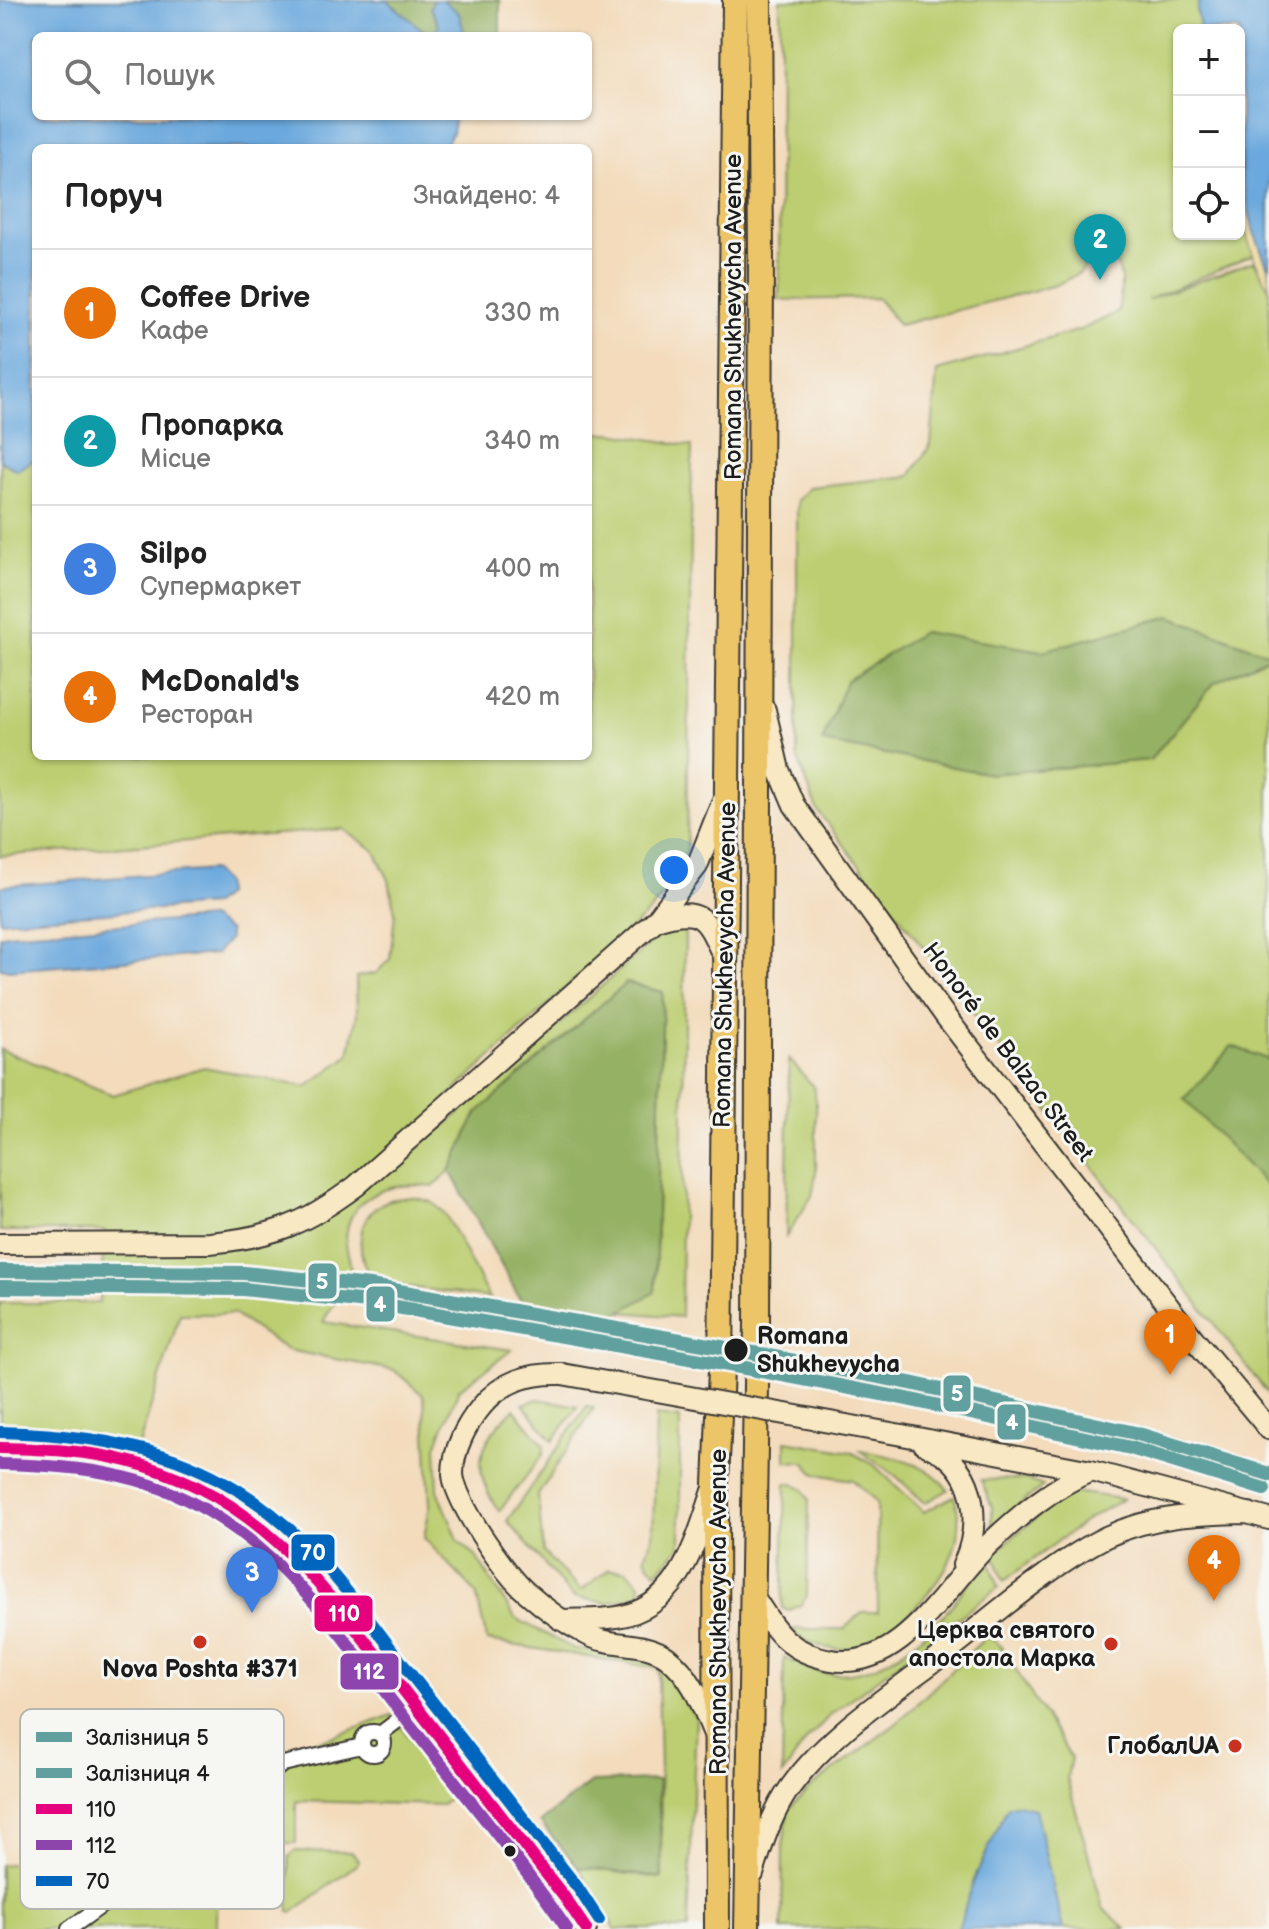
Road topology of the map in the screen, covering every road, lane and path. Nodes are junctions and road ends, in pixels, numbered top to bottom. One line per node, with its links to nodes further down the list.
1 (735, 0): 4 (main road, Romana Shukhevycha Avenue)
2 (759, 0): 3 (main road, Romana Shukhevycha Avenue)
3 (758, 678): 8 (street, Honoré de Balzac Street); 15 (main road, Romana Shukhevycha Avenue)
4 (727, 789): 5 (street); 6 (main road, Romana Shukhevycha Avenue)
5 (656, 920): 6 (street); 7 (street)
6 (725, 961): 12 (main road, Romana Shukhevycha Avenue)
7 (0, 1244)
8 (1269, 1429)
9 (902, 1435): 11 (street); 14 (street); 16 (street, bridge)
10 (0, 1448): 24 (street)
11 (1091, 1471): 13 (street); 14 (street)
12 (716, 1483): 16 (street); 18 (main road, Romana Shukhevycha Avenue)
13 (1259, 1516): 20 (street)
14 (957, 1578): 15 (street)
15 (754, 1597): 20 (main road, Romana Shukhevycha Avenue)
16 (561, 1620): 18 (street)
17 (401, 1718): 19 (street)
18 (718, 1743): 22 (main road, Romana Shukhevycha Avenue)
19 (284, 1764)
20 (747, 1893): 25 (main road, Romana Shukhevycha Avenue)
21 (97, 1909): 23 (street)
22 (714, 1923)
23 (69, 1929)
24 (586, 1929)
25 (747, 1929)

